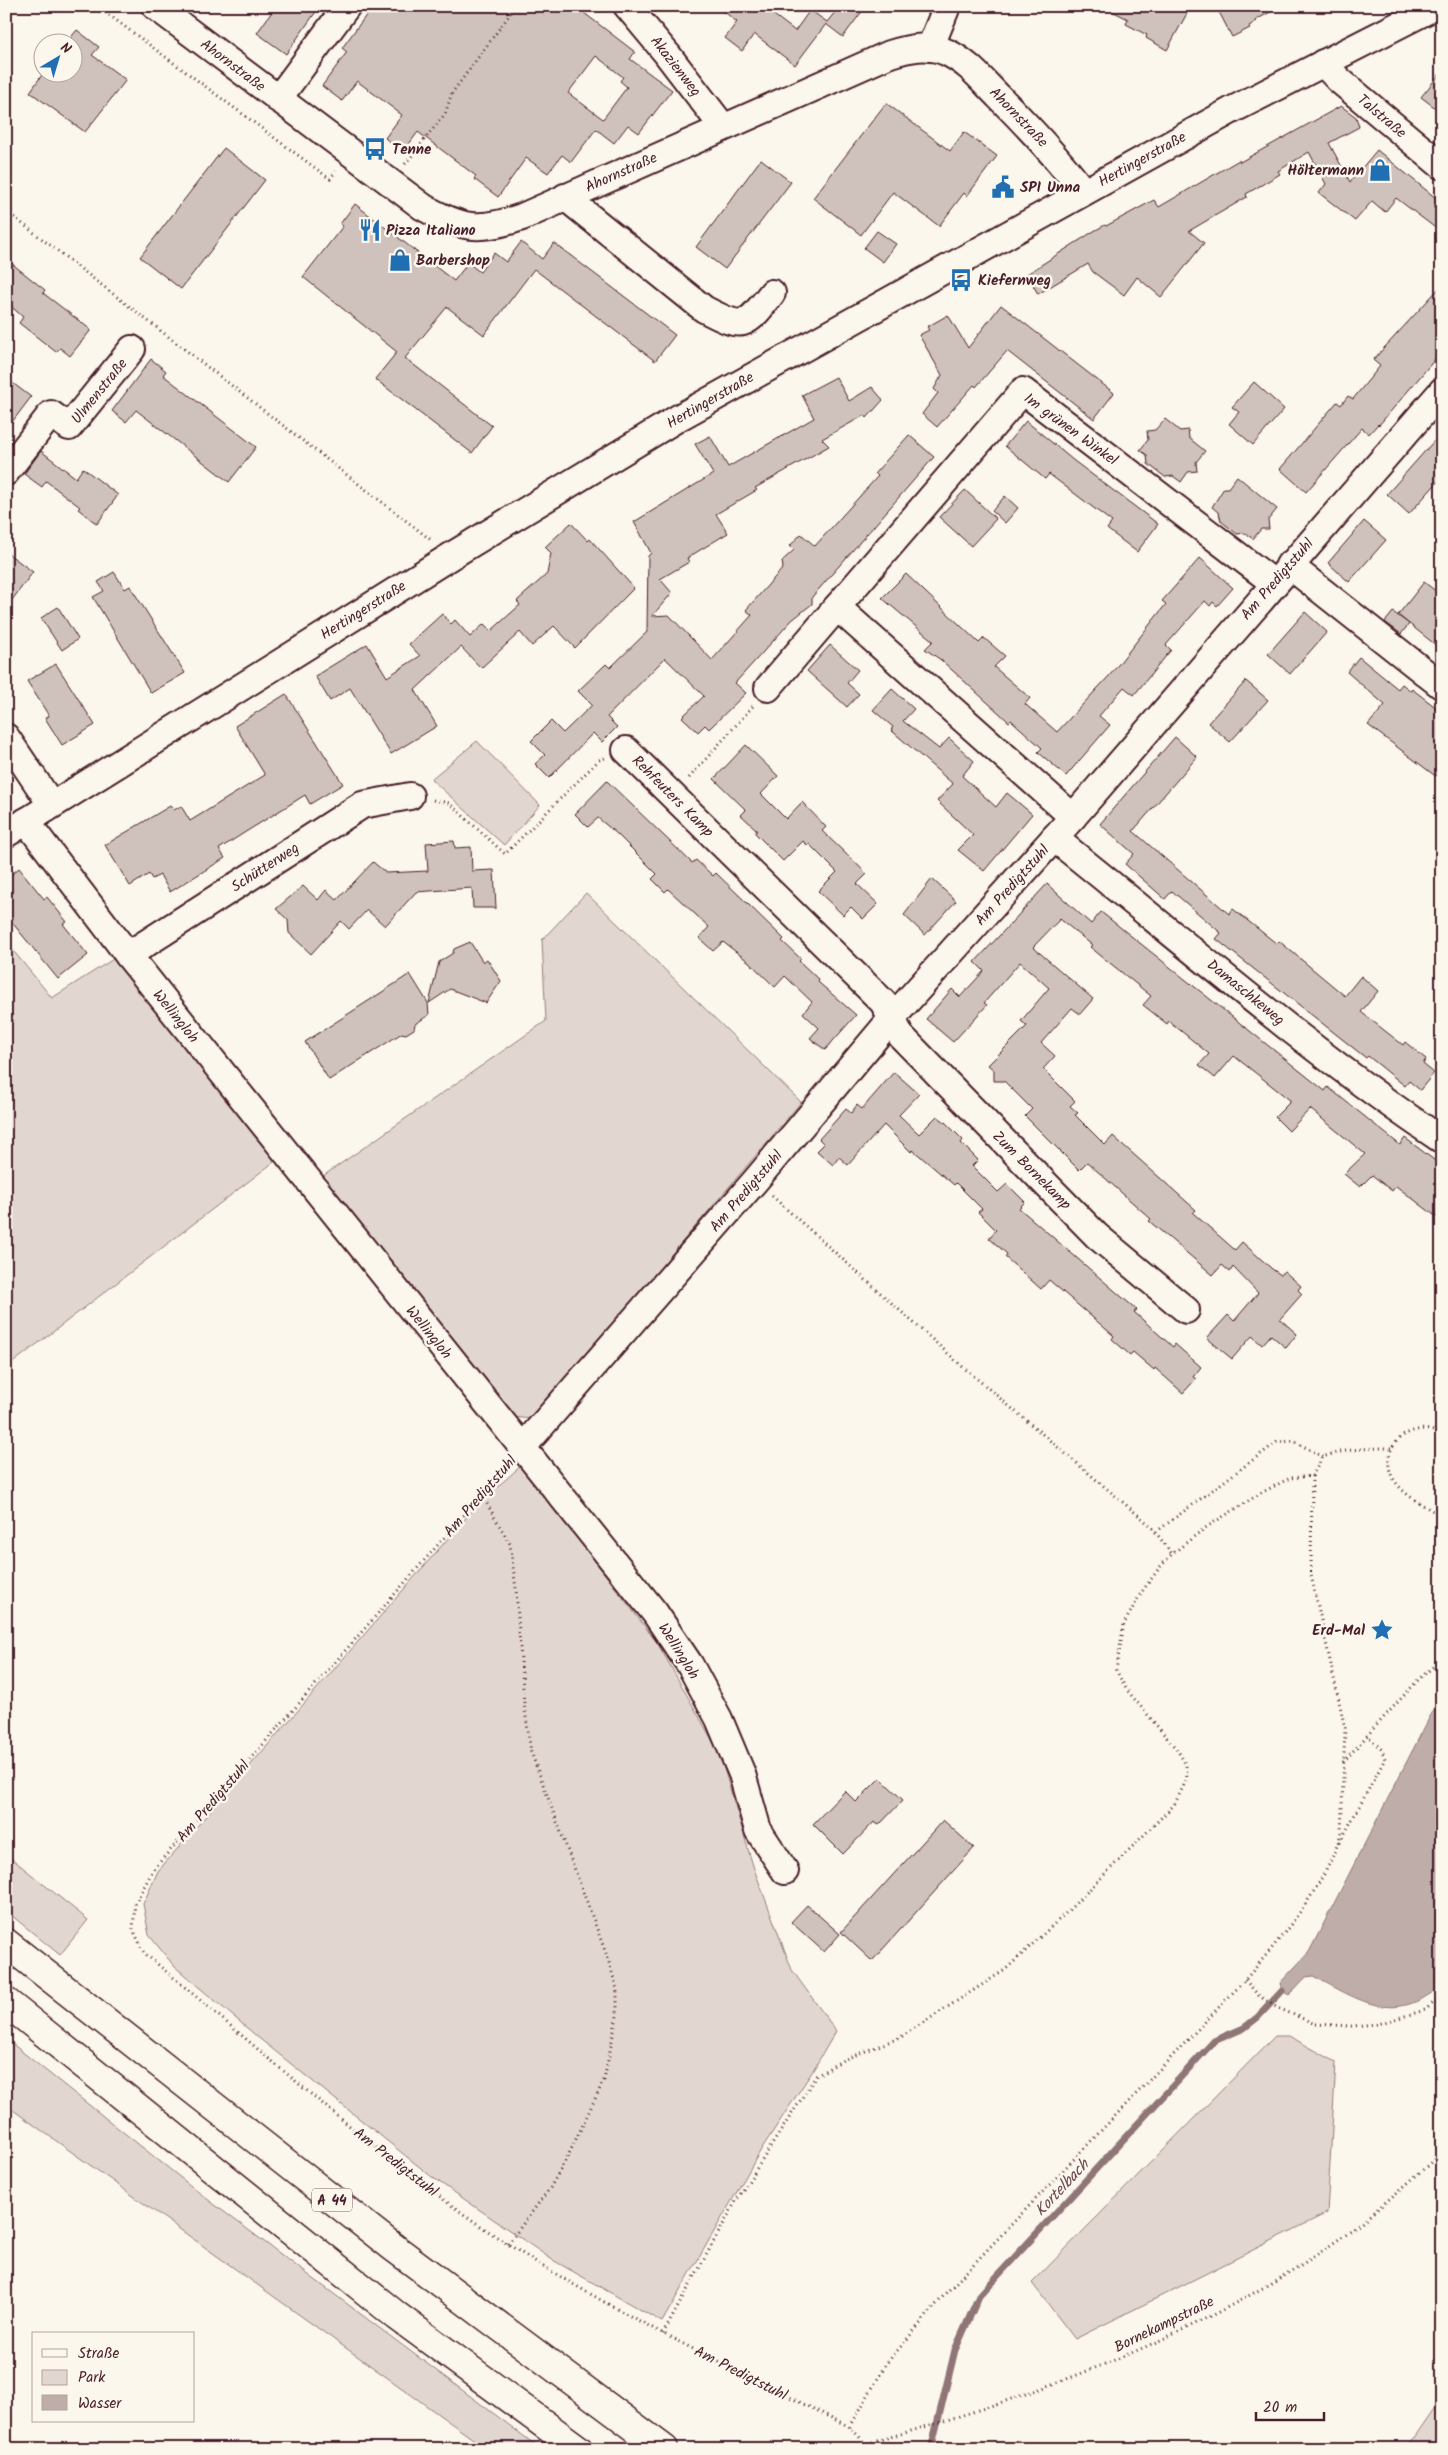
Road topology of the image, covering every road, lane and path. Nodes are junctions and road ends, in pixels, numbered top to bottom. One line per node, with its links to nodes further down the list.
1 (97, 6): 12 (path)
2 (155, 6): 10 (street, Ahornstraße)
3 (347, 6): 10 (street)
4 (516, 6): 14 (path)
5 (627, 6): 11 (street, Akazienweg)
6 (947, 6): 8 (street)
7 (1436, 6): 9 (street, Hertingerstraße)
8 (930, 48): 11 (street, Ahornstraße); 15 (street, Ahornstraße)
9 (1323, 63): 13 (street, Talstraße); 15 (street, Hertingerstraße)
10 (278, 98): 12 (street, Ahornstraße)
11 (723, 127): 16 (street, Ahornstraße)
12 (350, 152): 14 (street, Ahornstraße)
13 (1442, 166)
14 (390, 182): 16 (street, Ahornstraße)
15 (1083, 191): 22 (street, Hertingerstraße)
16 (565, 197): 18 (street)
17 (6, 211): 22 (path)
18 (772, 293)
19 (132, 349): 21 (street, Ulmenstraße)
20 (1442, 391): 23 (street, Am Predigtstuhl)
21 (6, 472)
22 (451, 556): 31 (street, Hertingerstraße)
23 (1282, 574): 24 (street, Im grünen Winkel); 25 (street); 32 (street, Am Predigtstuhl)
24 (837, 607): 26 (street, Im grünen Winkel); 32 (street)
25 (1442, 686)
26 (768, 688): 30 (path)
27 (6, 737): 31 (street)
28 (626, 750): 29 (path, Rehfeuters Kamp); 30 (street, Rehfeuters Kamp)
29 (410, 796): 35 (street, Schütterweg)
30 (672, 796): 36 (street, Rehfeuters Kamp)
31 (51, 804): 33 (street, Hertingerstraße)
32 (1073, 817): 34 (street, Am Predigtstuhl)
33 (16, 828): 35 (street, Wellingloh)
34 (1054, 838): 36 (street, Am Predigtstuhl); 37 (street, Damaschkeweg)
35 (128, 955): 41 (street, Wellingloh)
36 (892, 1017): 38 (street, Am Predigtstuhl); 39 (street, Zum Bornekamp)
37 (1442, 1140)
38 (755, 1181): 41 (street, Am Predigtstuhl); 47 (path)
39 (1186, 1310)
40 (1442, 1435): 42 (path)
41 (522, 1448): 45 (path, Am Predigtstuhl); 53 (street, Wellingloh)
42 (1391, 1448): 43 (path); 46 (path)
43 (1323, 1458): 44 (path); 47 (path)
44 (1312, 1476): 48 (path); 51 (path)
45 (482, 1495): 59 (path); 59 (path, Am Predigtstuhl)
46 (1442, 1518)
47 (1156, 1532): 48 (path)
48 (1172, 1554): 60 (path)
49 (1442, 1659): 50 (path)
50 (1368, 1736): 51 (path); 52 (path)
51 (1343, 1763): 52 (path)
52 (1337, 1850): 55 (path)
53 (785, 1871)
54 (6, 1944): 64 (highway, A 44)
55 (1245, 1980): 56 (path); 61 (path)
56 (1442, 1996)
57 (6, 2002): 63 (highway)
58 (1442, 2152): 62 (path, Bornekampstraße)
59 (508, 2244): 60 (path, Am Predigtstuhl)
60 (663, 2334): 61 (path, Am Predigtstuhl)
61 (850, 2427): 62 (path, Am Predigtstuhl)
62 (866, 2444): 65 (path, Bornekampstraße)
63 (578, 2449)
64 (664, 2449)
65 (859, 2449)

